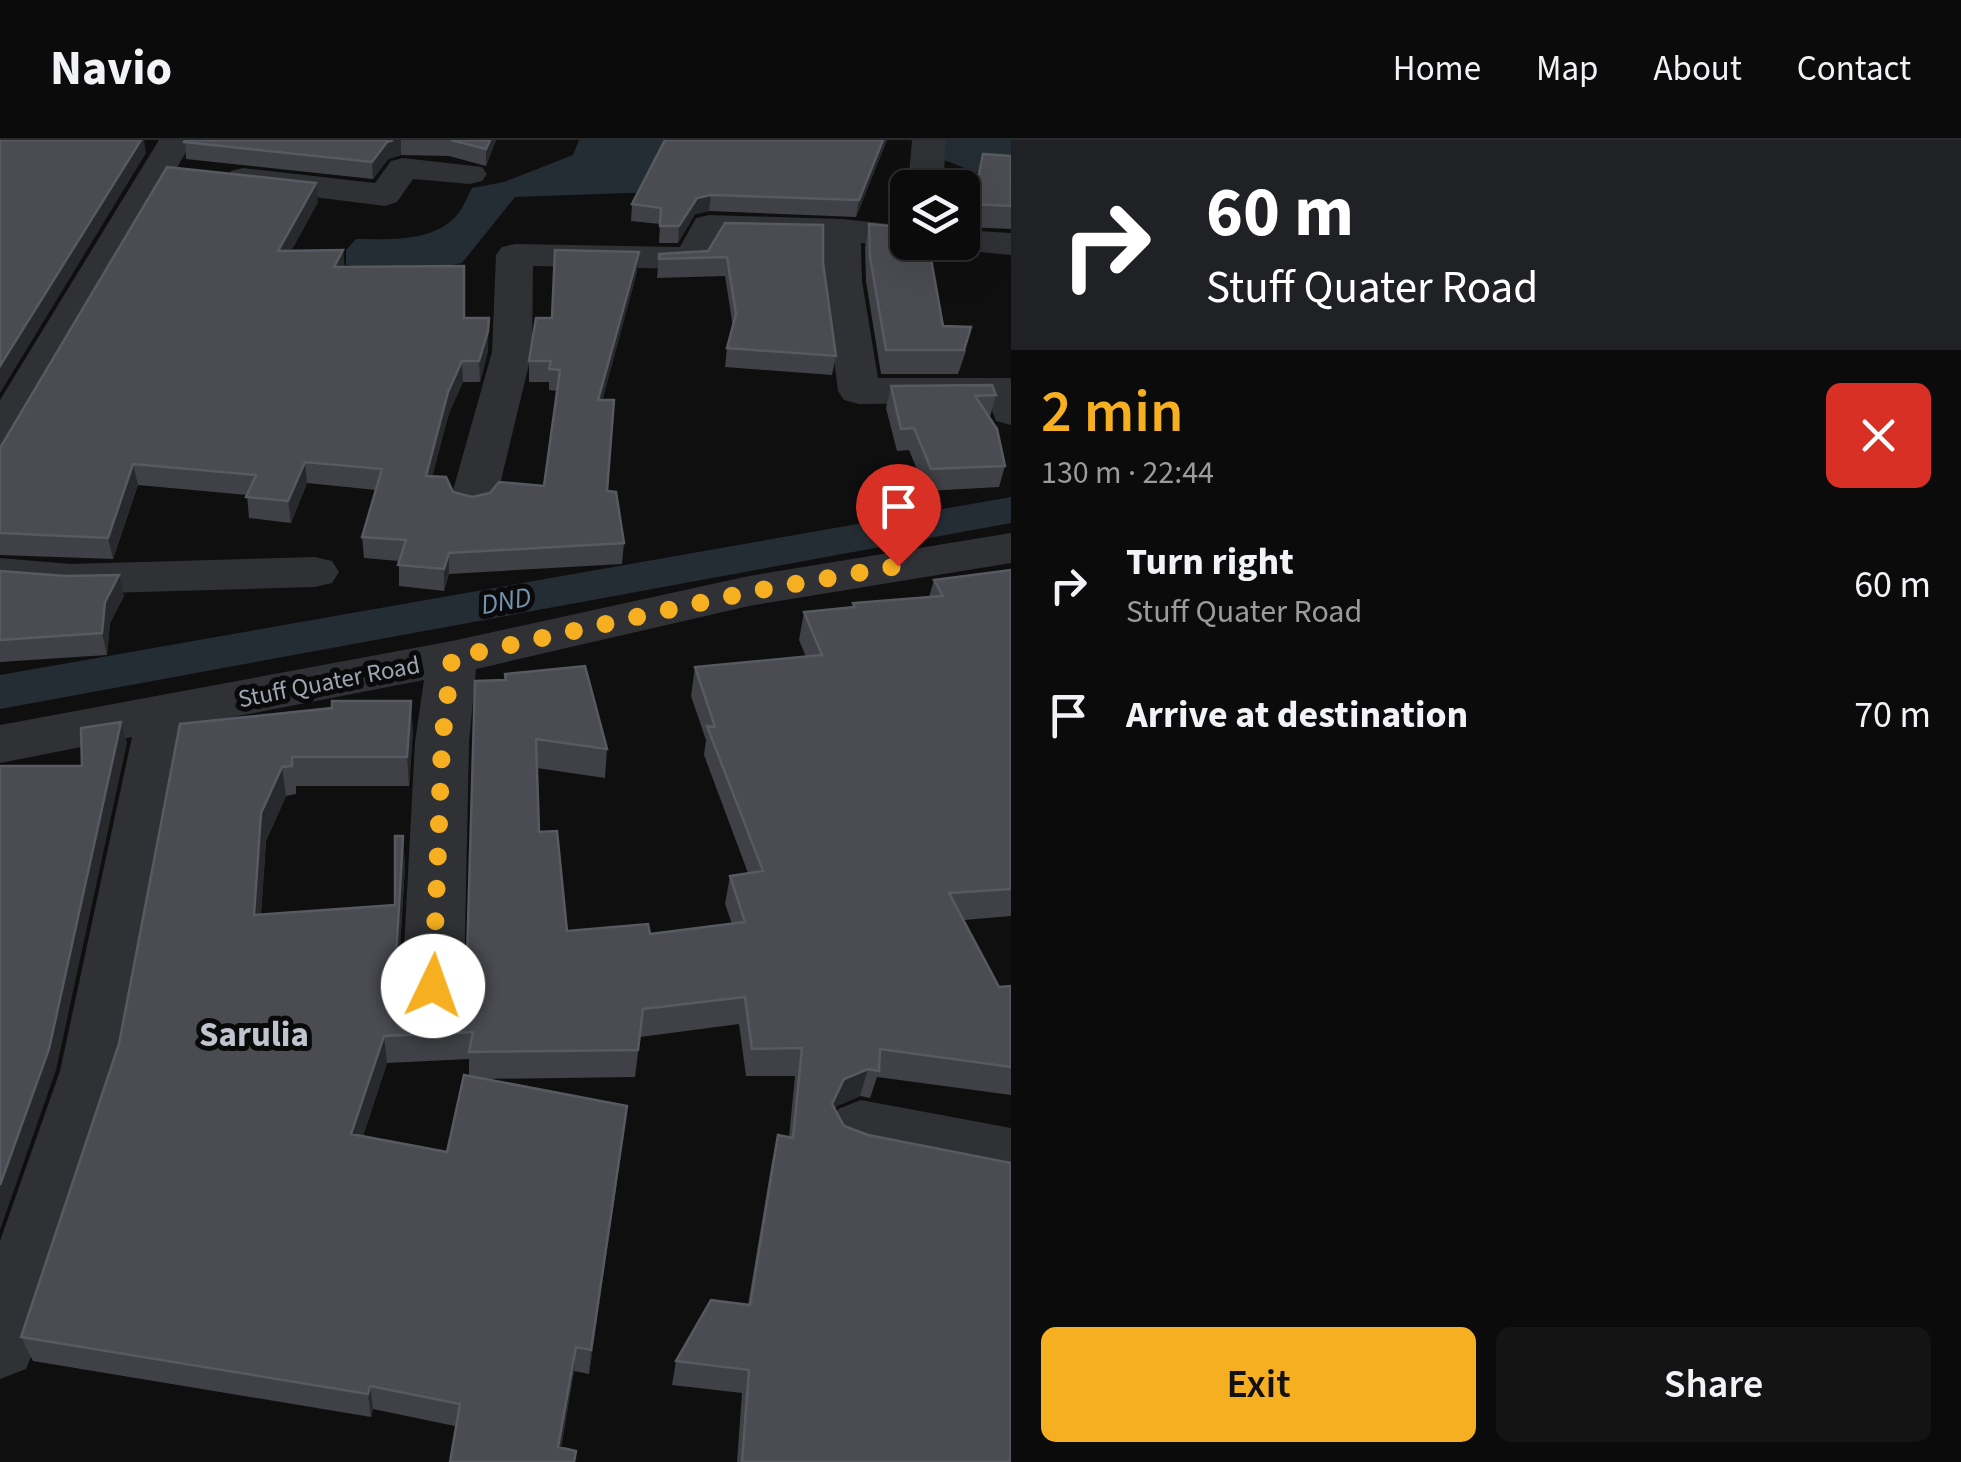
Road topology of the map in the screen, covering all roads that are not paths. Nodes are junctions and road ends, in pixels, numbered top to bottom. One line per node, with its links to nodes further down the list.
1 (929, 140): 3 (street)
2 (171, 156): 4 (street); 10 (street)
3 (926, 170)
4 (470, 174)
5 (842, 230): 6 (street); 9 (street); 11 (street)
6 (890, 235)
7 (980, 242): 8 (street)
8 (1011, 244)
9 (1011, 412)
10 (0, 435)
11 (473, 501)
12 (1011, 548): 15 (street, Stuff Quater Road)
13 (315, 572): 14 (street)
14 (0, 573)
15 (452, 658): 16 (street, Stuff Quater Road); 18 (street)
16 (162, 714): 17 (street, Stuff Quater Road); 21 (street)
17 (0, 744)
18 (433, 986)
19 (860, 1129): 20 (street)
20 (1011, 1157)
21 (0, 1344)

